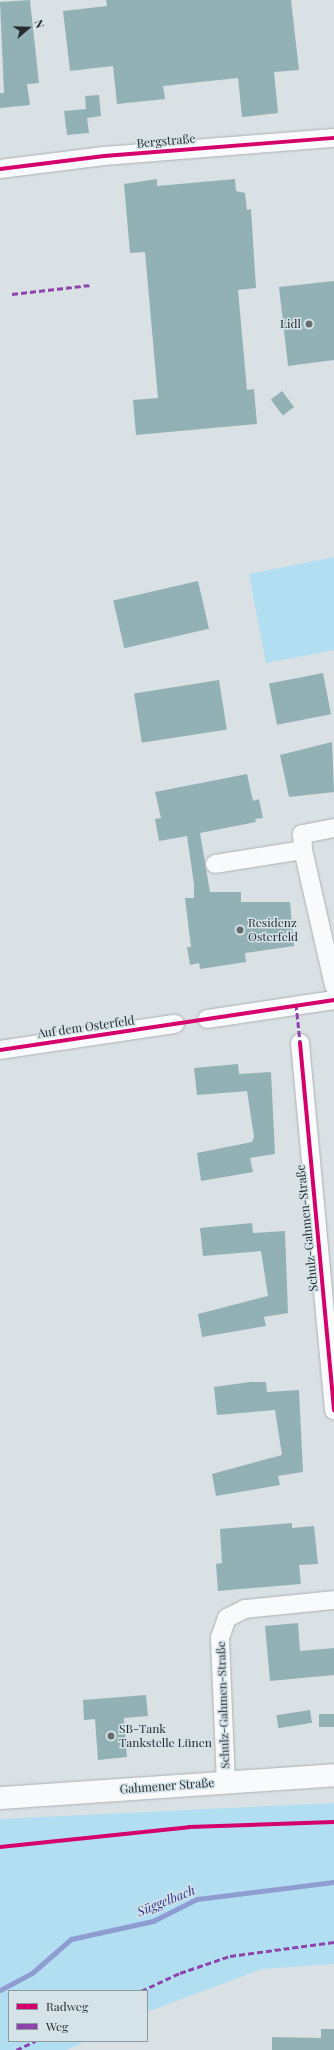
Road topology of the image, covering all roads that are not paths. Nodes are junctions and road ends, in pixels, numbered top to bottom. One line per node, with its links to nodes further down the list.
1 (334, 138): 2 (street, Bergstraße)
2 (0, 168)
3 (334, 828): 4 (street)
4 (302, 850): 5 (street); 6 (street)
5 (215, 864)
6 (334, 985)
7 (334, 1000): 8 (street)
8 (206, 1019)
9 (175, 1024): 11 (street, Auf dem Osterfeld)
10 (300, 1044): 12 (street, Schulz-Gahmen-Straße)
11 (0, 1050)
12 (334, 1410)
13 (334, 1600): 15 (street, Schulz-Gahmen-Straße)
14 (334, 1775): 15 (main road, Gahmener Straße)
15 (226, 1783): 16 (main road, Gahmener Straße)
16 (0, 1798)

